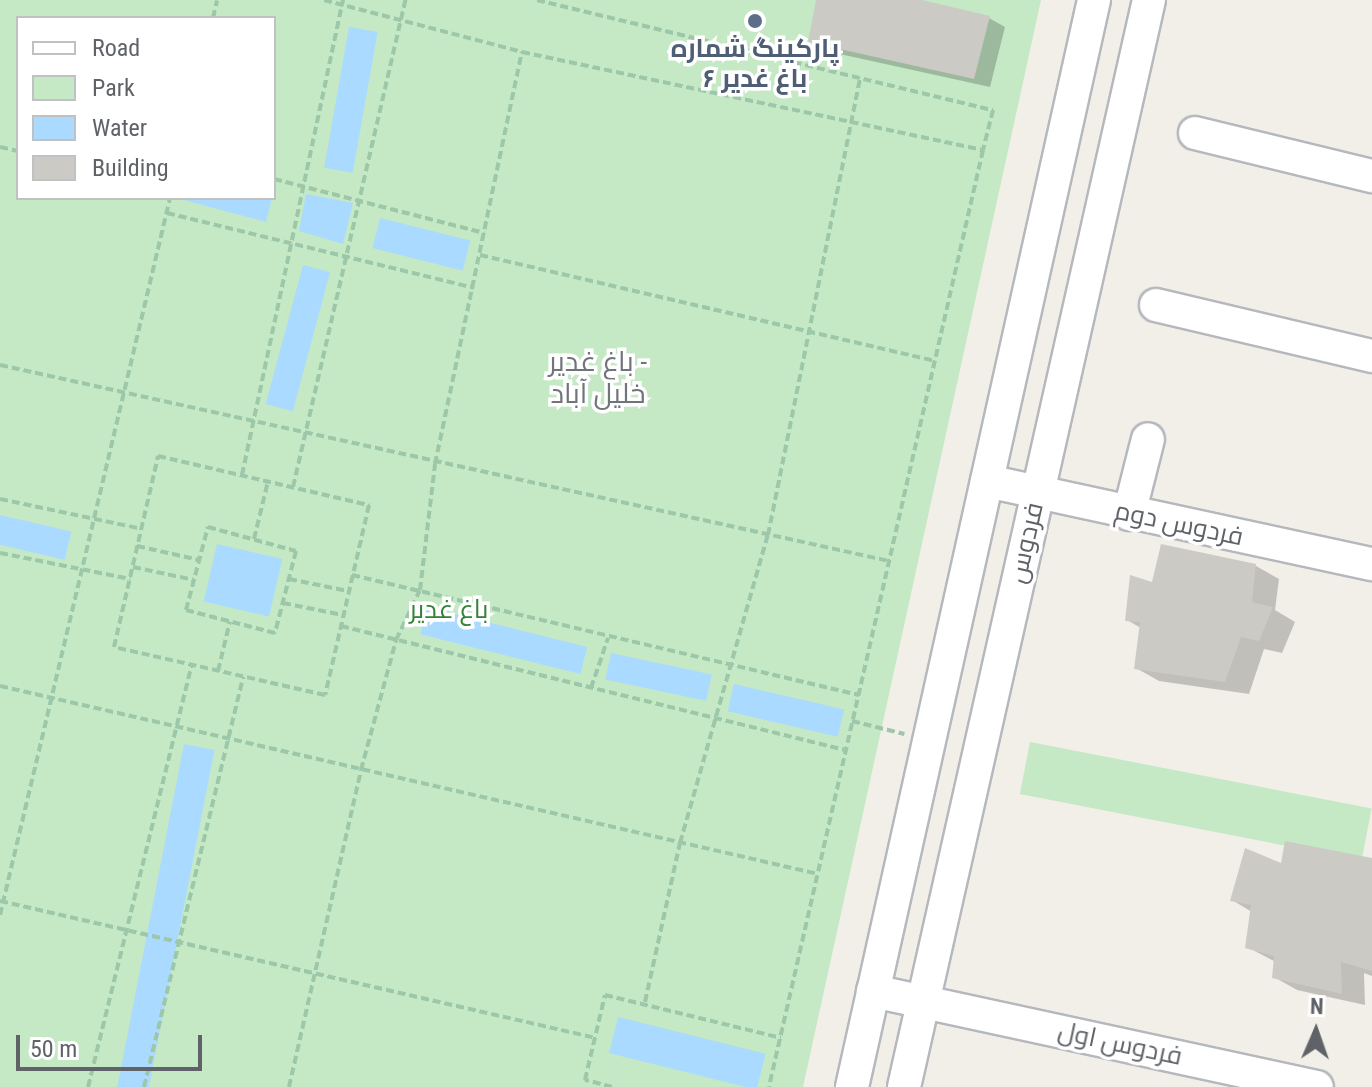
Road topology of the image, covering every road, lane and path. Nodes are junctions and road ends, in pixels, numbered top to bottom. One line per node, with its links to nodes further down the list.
1 (324, 0): 6 (path)
2 (405, 0): 7 (path)
3 (537, 0): 9 (path)
4 (1094, 0): 36 (street, فردوس)
5 (1149, 0): 38 (street, فردوس)
6 (342, 2): 7 (path); 15 (path)
7 (401, 18): 8 (path); 16 (path)
8 (522, 52): 10 (path); 19 (path)
9 (860, 78): 10 (path); 12 (path)
10 (855, 121): 12 (path); 25 (path)
11 (1195, 133): 13 (street)
12 (983, 150): 27 (path)
13 (1372, 176)
14 (276, 180): 15 (path)
15 (299, 186): 16 (path); 20 (path)
16 (357, 199): 19 (path); 22 (path)
17 (170, 200): 18 (path)
18 (167, 213): 20 (path); 29 (path)
19 (484, 233): 21 (path)
20 (289, 243): 22 (path); 30 (path)
21 (480, 255): 23 (path); 25 (path)
22 (346, 257): 23 (path); 31 (path)
23 (474, 288): 33 (path)
24 (1156, 305): 26 (street)
25 (814, 332): 27 (path); 43 (path)
26 (1372, 356)
27 (935, 361): 48 (path)
28 (0, 365): 29 (path)
29 (124, 392): 30 (path); 41 (path)
30 (255, 421): 31 (path); 34 (path)
31 (306, 433): 33 (path); 37 (path)
32 (1148, 439): 40 (street)
33 (435, 464): 43 (path); 56 (path)
34 (242, 475): 35 (path); 42 (path)
35 (268, 481): 37 (path); 44 (path)
36 (987, 481): 38 (street, فردوس دوم); 76 (street, فردوس)
37 (293, 487): 52 (path)
38 (1038, 492): 40 (street, فردوس دوم); 87 (street, فردوس)
39 (0, 499): 41 (path)
40 (1129, 514): 49 (street, فردوس دوم)
41 (94, 519): 42 (path); 51 (path)
42 (142, 529): 45 (path)
43 (768, 535): 48 (path); 65 (path)
44 (254, 539): 47 (path); 54 (path)
45 (137, 546): 47 (path); 50 (path)
46 (0, 553): 51 (path)
47 (199, 560): 55 (path)
48 (889, 561): 70 (path)
49 (1372, 564)
50 (133, 567): 53 (path); 55 (path)
51 (82, 572): 53 (path); 71 (path)
52 (352, 575): 56 (path); 57 (path)
53 (130, 579): 64 (path)
54 (289, 579): 57 (path); 58 (path)
55 (194, 580): 60 (path)
56 (420, 590): 62 (path); 63 (path)
57 (348, 591): 59 (path)
58 (283, 603): 59 (path); 60 (path)
59 (343, 615): 61 (path)
60 (230, 621): 66 (path)
61 (341, 626): 63 (path); 67 (path)
62 (608, 638): 65 (path); 69 (path)
63 (396, 640): 69 (path); 78 (path)
64 (192, 665): 66 (path); 74 (path)
65 (731, 666): 70 (path); 72 (path)
66 (218, 671): 67 (path)
67 (243, 677): 75 (path)
68 (0, 686): 71 (path)
69 (591, 688): 72 (path)
70 (859, 695): 73 (path)
71 (51, 698): 74 (path); 81 (path)
72 (716, 718): 77 (path); 79 (path)
73 (852, 721): 76 (path); 77 (path)
74 (177, 727): 75 (path); 83 (path)
75 (227, 738): 78 (path); 84 (path)
76 (929, 740): 86 (street, فردوس)
77 (845, 750): 80 (path)
78 (361, 770): 79 (path); 85 (path)
79 (680, 843): 80 (path); 88 (path)
80 (818, 874): 90 (path)
81 (2, 901): 82 (path); 83 (path)
82 (0, 915)
83 (126, 930): 84 (path); 91 (path)
84 (175, 941): 85 (path); 92 (path)
85 (316, 972): 89 (path); 93 (path)
86 (873, 991): 87 (street, فردوس اول); 96 (street, فردوس)
87 (923, 1001): 97 (street, فردوس); 98 (street, فردوس اول)
88 (645, 1002): 89 (path); 90 (path)
89 (596, 1038): 94 (path)
90 (781, 1038): 95 (path)
91 (88, 1087)
92 (144, 1087)
93 (289, 1087)
94 (612, 1087)
95 (769, 1087)
96 (852, 1087)
97 (904, 1087)
98 (1317, 1087)

